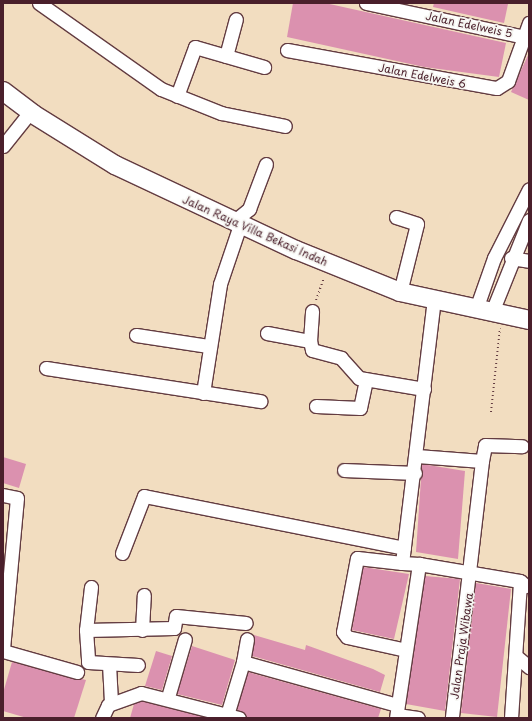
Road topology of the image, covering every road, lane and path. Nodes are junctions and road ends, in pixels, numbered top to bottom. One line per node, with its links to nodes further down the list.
1 (39, 3): 10 (street)
2 (366, 3): 5 (street, Jalan Edelweis 5)
3 (236, 19): 7 (street)
4 (529, 23): 5 (street, Jalan Edelweis 6)
5 (526, 37): 6 (street, Jalan Edelweis 6)
6 (287, 50)
7 (226, 56): 8 (street); 10 (street)
8 (264, 67)
9 (3, 91): 11 (main road, Jalan Raya Villa Bekasi Indah)
10 (177, 96): 12 (street)
11 (30, 112): 13 (street); 18 (main road, Jalan Raya Villa Bekasi Indah)
12 (285, 126)
13 (3, 146)
14 (266, 164): 18 (street)
15 (529, 189): 25 (street)
16 (396, 217): 22 (street)
17 (529, 220): 19 (street)
18 (237, 224): 21 (main road, Jalan Raya Villa Bekasi Indah); 30 (street)
19 (511, 258): 20 (street); 25 (street)
20 (529, 261)
21 (329, 263): 22 (main road, Jalan Raya Villa Bekasi Indah); 24 (path)
22 (400, 292): 23 (main road, Jalan Raya Villa Bekasi Indah)
23 (434, 300): 25 (main road, Jalan Raya Villa Bekasi Indah); 33 (street)
24 (312, 311): 29 (street)
25 (490, 312): 26 (main road, Jalan Raya Villa Bekasi Indah); 37 (path)
26 (529, 320)
27 (267, 333): 29 (street)
28 (136, 335): 30 (street)
29 (310, 341): 32 (street)
30 (208, 346): 34 (street)
31 (46, 368): 34 (street)
32 (366, 380): 33 (street); 36 (street)
33 (424, 389): 39 (street)
34 (203, 392): 35 (street)
35 (260, 401)
36 (316, 406)
37 (491, 412)
38 (522, 446): 40 (street, Jalan Praja Wibawa)
39 (417, 456): 40 (street); 42 (street)
40 (482, 461): 49 (street, Jalan Praja Wibawa)
41 (344, 470): 42 (street)
42 (415, 473): 45 (street)
43 (3, 495): 44 (street)
44 (8, 536): 52 (street)
45 (404, 548): 46 (street); 47 (street)
46 (122, 553)
47 (402, 563): 48 (street); 60 (street)
48 (419, 564): 49 (street); 60 (street)
49 (471, 574): 50 (street); 73 (street, Jalan Praja Wibawa)
50 (525, 585): 61 (street)
51 (91, 587): 55 (street)
52 (5, 594): 59 (street)
53 (144, 594): 56 (street)
54 (246, 623): 56 (street)
55 (86, 630): 56 (street); 63 (street)
56 (142, 630)
57 (248, 638): 62 (street)
58 (185, 639): 67 (street)
59 (3, 650): 66 (street)
60 (406, 650): 69 (street)
61 (517, 657): 65 (street); 74 (street)
62 (243, 662): 69 (street); 70 (street)
63 (109, 664): 64 (street); 68 (street)
64 (138, 665)
65 (529, 667)
66 (77, 672)
67 (168, 697): 68 (street); 70 (street)
68 (111, 703): 71 (street)
69 (397, 713): 72 (street)
70 (233, 716)
71 (102, 718)
72 (418, 718)
73 (452, 718)
74 (511, 718)

